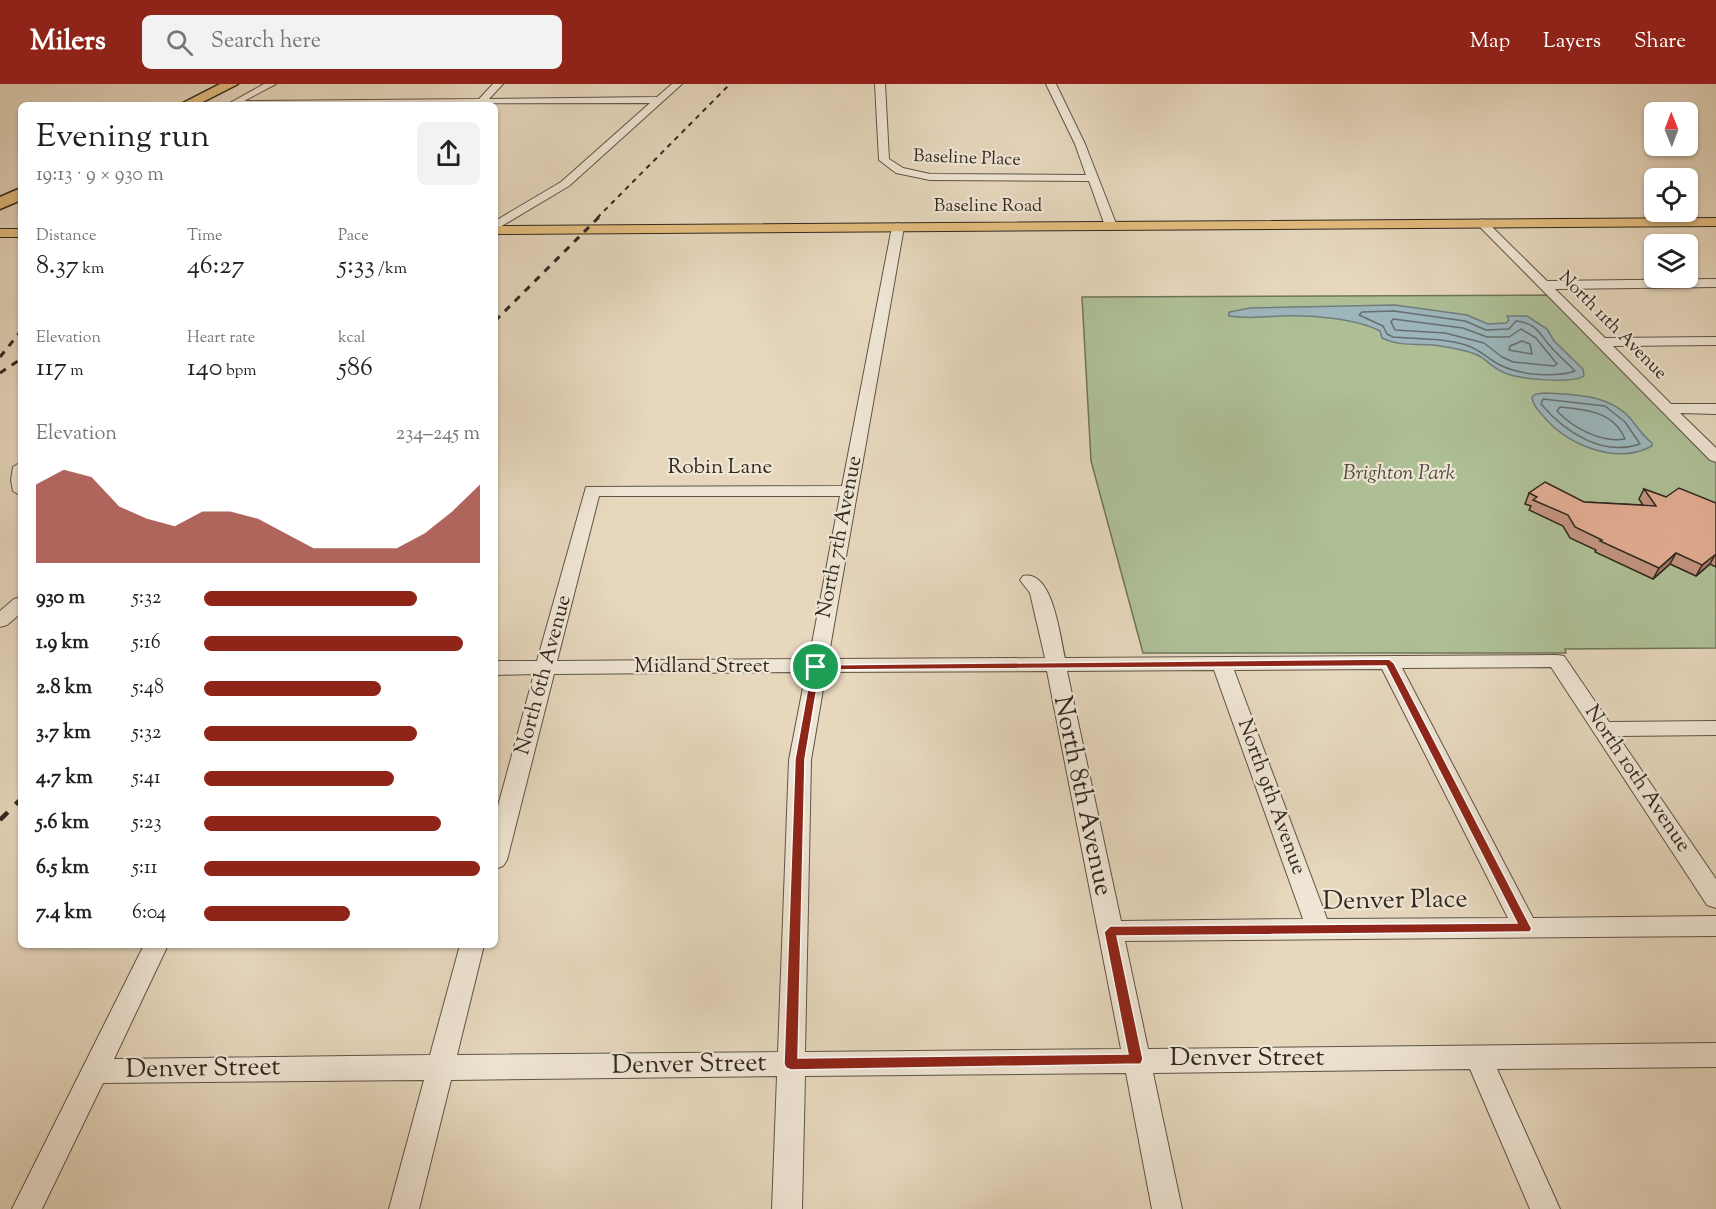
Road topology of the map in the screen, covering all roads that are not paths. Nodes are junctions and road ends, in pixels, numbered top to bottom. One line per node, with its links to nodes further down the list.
1 (231, 84): 9 (highway)
2 (249, 84): 10 (highway)
3 (271, 84): 11 (street)
4 (498, 84): 12 (street)
5 (677, 84): 8 (street)
6 (880, 84): 13 (street, Baseline Place)
7 (1051, 84): 13 (street)
8 (658, 100): 12 (street); 18 (street)
9 (192, 102)
10 (210, 102)
11 (237, 102)
12 (481, 102)
13 (1093, 178): 22 (street)
14 (18, 184): 15 (highway)
15 (0, 193)
16 (18, 195): 17 (highway)
17 (0, 204)
18 (518, 213): 21 (street); 25 (main road)
19 (1716, 222): 20 (main road, Baseline Road)
20 (1482, 223): 22 (main road, Baseline Road); 29 (street, North 11th Avenue)
21 (498, 226)
22 (1111, 226): 23 (main road, Baseline Road)
23 (898, 227): 25 (main road, Baseline Road); 36 (street, North 7th Avenue)
24 (498, 228): 25 (main road, Baseline Road)
25 (539, 229)
26 (0, 233): 27 (main road)
27 (18, 233)
28 (1716, 284): 29 (street)
29 (1546, 285): 31 (street, North 11th Avenue)
30 (1716, 341): 31 (street)
31 (1602, 342): 32 (street, North 11th Avenue)
32 (1669, 408): 33 (street); 34 (street, North 11th Avenue)
33 (1716, 409)
34 (1716, 457)
35 (592, 491): 36 (street, Robin Lane); 46 (street, North 6th Avenue)
36 (849, 491): 44 (street, North 7th Avenue)
37 (1029, 580): 43 (street, North 8th Avenue)
38 (18, 606): 39 (street)
39 (0, 621)
40 (1557, 661): 42 (street, Midland Street); 48 (street, North 10th Avenue)
41 (1222, 663): 42 (street, Midland Street); 43 (street, Midland Street); 53 (street, North 9th Avenue)
42 (1389, 663): 52 (street)
43 (1056, 665): 44 (street, Midland Street); 54 (street, North 8th Avenue)
44 (816, 667): 46 (street, Midland Street); 60 (street, North 7th Avenue)
45 (498, 668): 46 (street, Midland Street)
46 (546, 668): 49 (street, North 6th Avenue)
47 (1716, 728): 48 (street)
48 (1603, 729): 50 (street, North 10th Avenue)
49 (498, 849)
50 (1716, 898)
51 (1716, 926): 52 (street, Denver Place)
52 (1526, 928): 53 (street, Denver Place)
53 (1319, 930): 54 (street, Denver Place)
54 (1110, 932): 59 (street, North 8th Avenue)
55 (155, 948): 62 (street)
56 (471, 948): 61 (street)
57 (1716, 1055): 58 (street, Denver Street)
58 (1478, 1056): 59 (street, Denver Street); 67 (street)
59 (1136, 1059): 60 (street, Denver Street); 66 (street, North 8th Avenue)
60 (791, 1064): 61 (street, Denver Street); 65 (street, North 7th Avenue)
61 (440, 1067): 62 (street, Denver Street); 64 (street)
62 (94, 1071): 63 (street)
63 (27, 1209)
64 (404, 1209)
65 (788, 1209)
66 (1167, 1209)
67 (1545, 1209)

